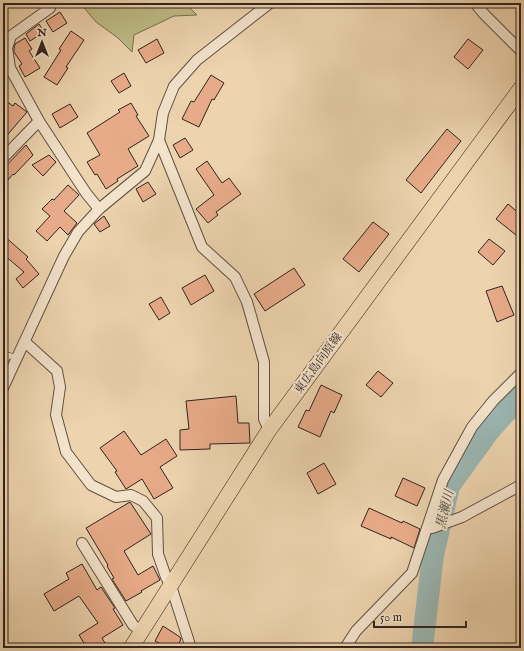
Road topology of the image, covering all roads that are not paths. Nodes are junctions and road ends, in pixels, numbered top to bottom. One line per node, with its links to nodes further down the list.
1 (270, 3): 8 (street)
2 (475, 3): 4 (street)
3 (50, 8): 5 (street)
4 (521, 51)
5 (6, 59): 7 (street)
6 (520, 91): 16 (main road, 東広島向原線)
7 (39, 121): 9 (street); 10 (street)
8 (159, 140): 10 (street); 16 (street)
9 (3, 158)
10 (99, 209): 11 (street)
11 (25, 342): 12 (street); 20 (street)
12 (17, 359): 13 (lane); 15 (street)
13 (3, 364)
14 (521, 373): 18 (street)
15 (3, 388)
16 (269, 430): 20 (main road, 東広島向原線)
17 (521, 485): 18 (street)
18 (430, 528): 24 (street)
19 (82, 543): 21 (street)
20 (171, 586): 21 (main road, 東広島向原線); 23 (street)
21 (142, 631): 22 (main road, 東広島向原線)
22 (131, 648)
23 (191, 648)
24 (345, 648)

